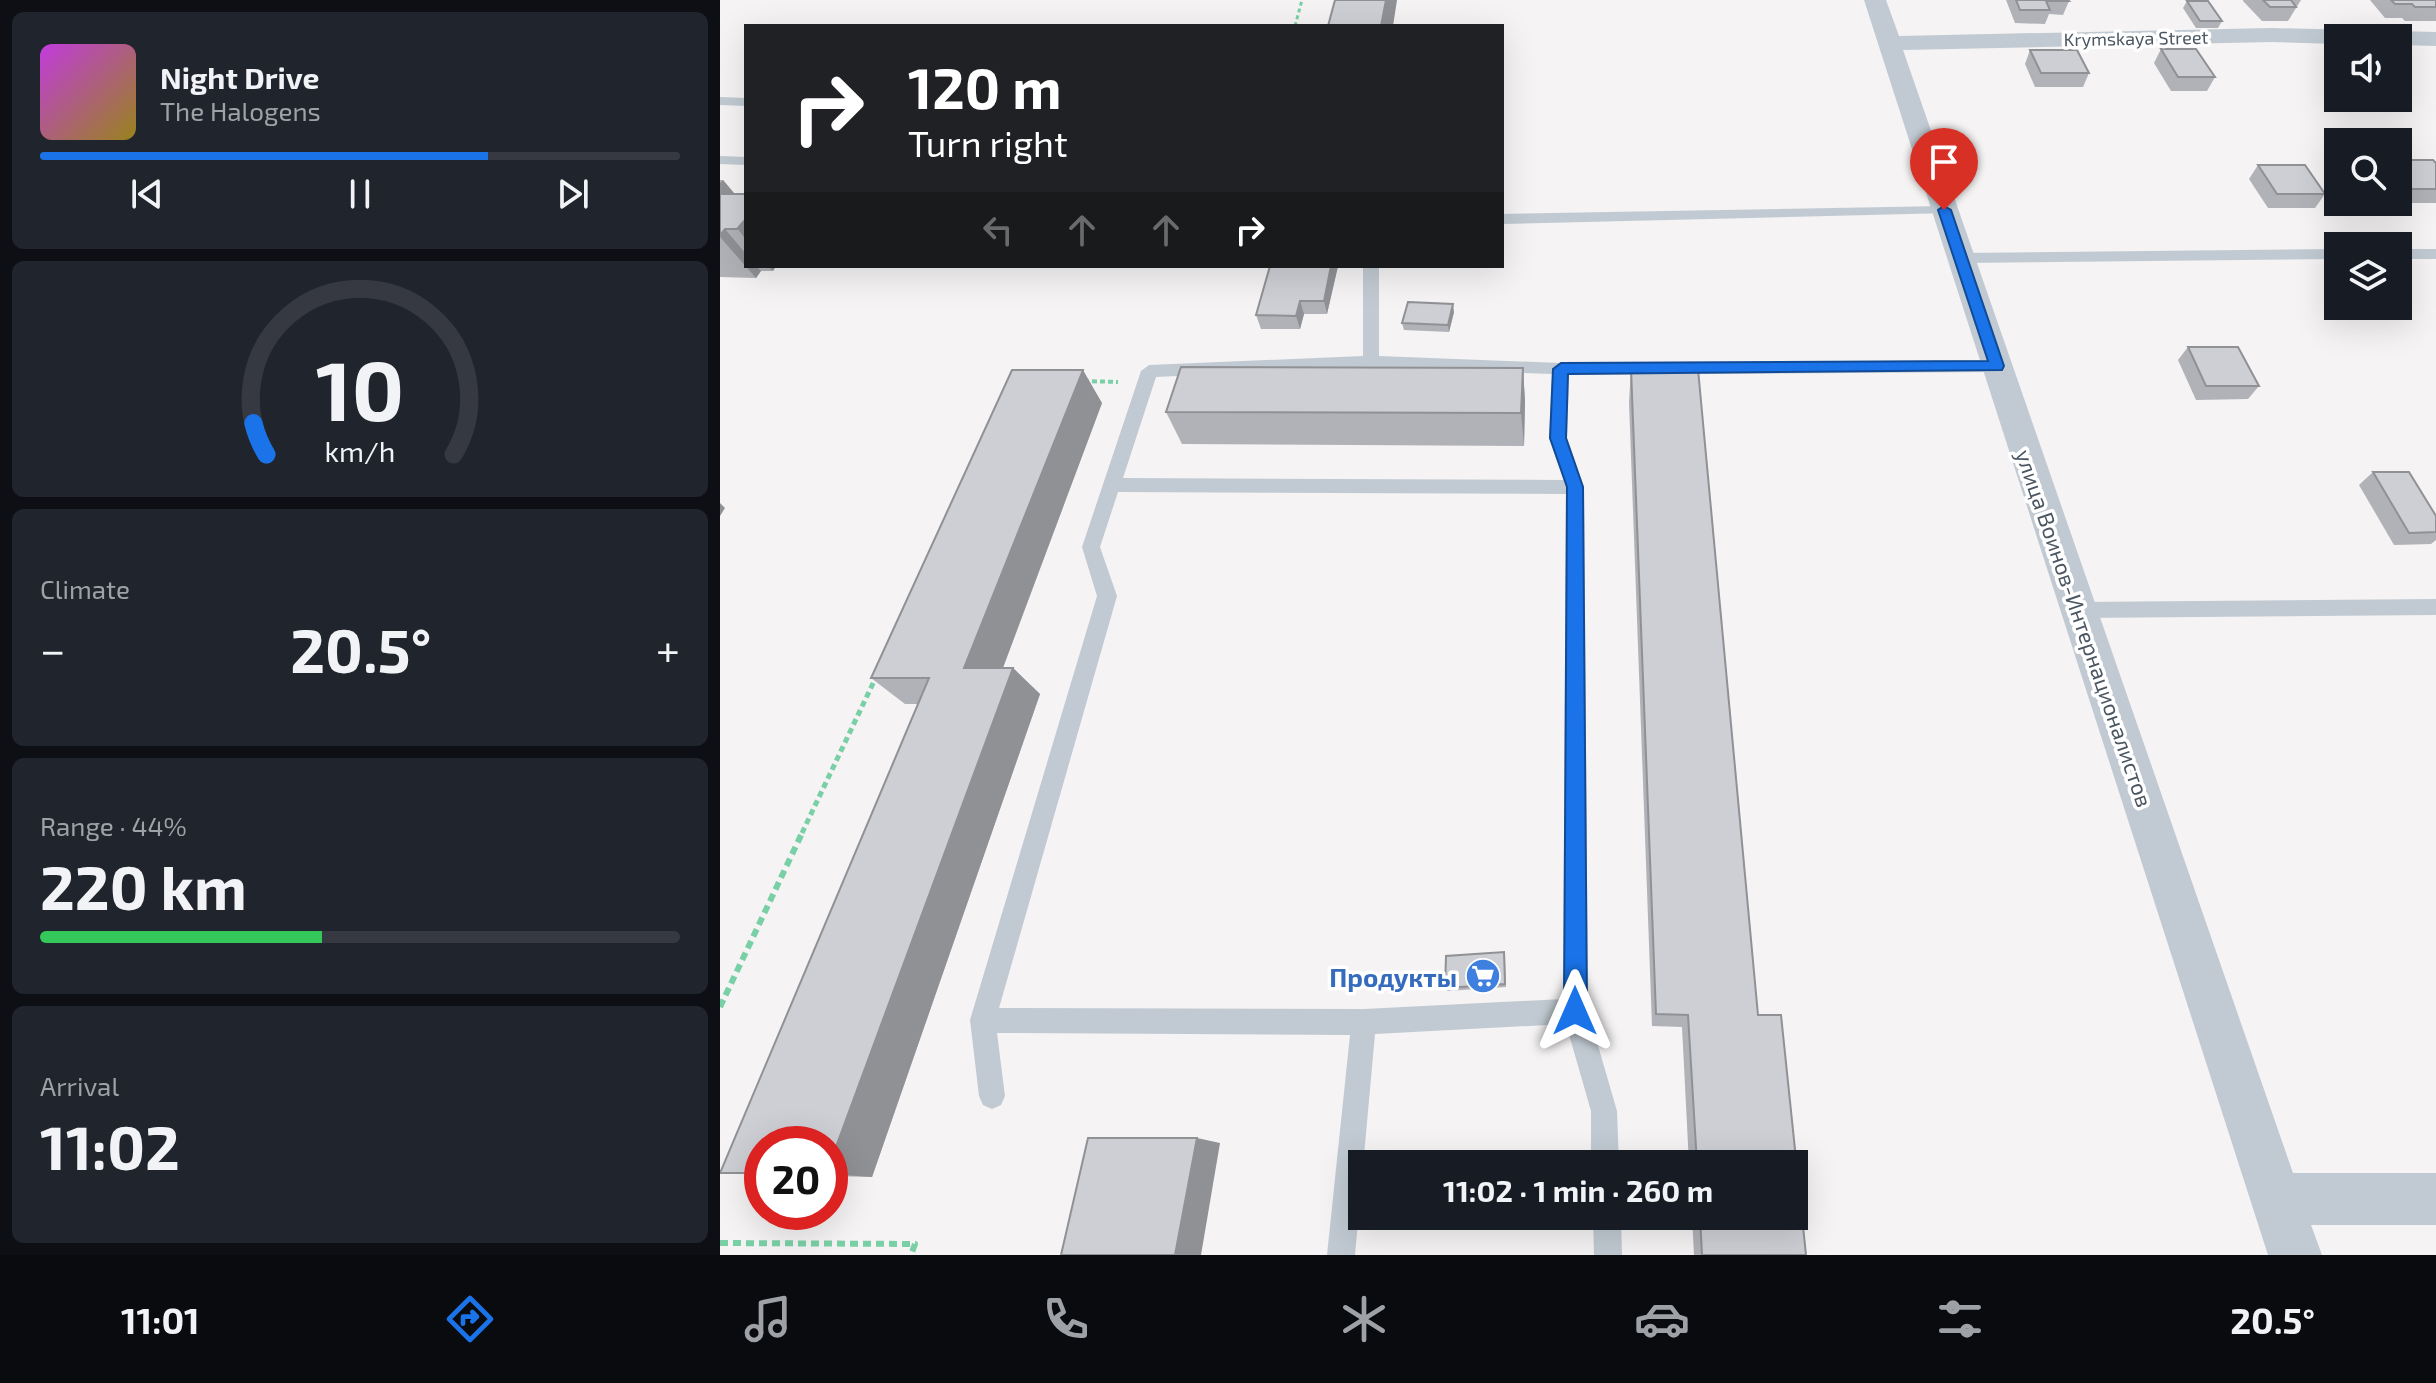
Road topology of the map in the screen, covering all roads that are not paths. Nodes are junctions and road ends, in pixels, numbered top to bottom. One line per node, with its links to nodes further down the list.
1 (1875, 0): 5 (street, улица Воинов-Интернационалистов)
2 (2324, 36): 5 (street, Krymskaya Street)
3 (2412, 38): 4 (street)
4 (2436, 39)
5 (1888, 43): 10 (street, улица Воинов-Интернационалистов)
6 (720, 101): 7 (lane)
7 (744, 102)
8 (720, 160): 9 (lane)
9 (744, 161)
10 (1944, 210): 11 (lane); 15 (street, улица Воинов-Интернационалистов)
11 (1504, 219)
12 (2324, 254): 15 (lane)
13 (2412, 254): 14 (lane)
14 (2436, 254)
15 (1960, 258): 18 (street, улица Воинов-Интернационалистов)
16 (1371, 268): 17 (lane)
17 (1371, 361): 19 (lane); 20 (lane)
18 (1997, 366): 19 (lane); 23 (street, улица Воинов-Интернационалистов)
19 (1561, 369): 21 (lane)
20 (1113, 485): 21 (lane); 25 (lane)
21 (1575, 487): 24 (lane)
22 (2436, 607): 23 (lane)
23 (2079, 610): 29 (street, улица Воинов-Интернационалистов)
24 (1575, 1011): 26 (lane); 28 (lane)
25 (983, 1020): 26 (lane); 27 (lane)
26 (1364, 1022): 32 (lane)
27 (992, 1096)
28 (1605, 1150)
29 (2276, 1199): 30 (street); 34 (street, улица Воинов-Интернационалистов)
30 (2436, 1199)
31 (1607, 1230): 33 (lane)
32 (1341, 1255)
33 (1608, 1255)
34 (2295, 1255)

